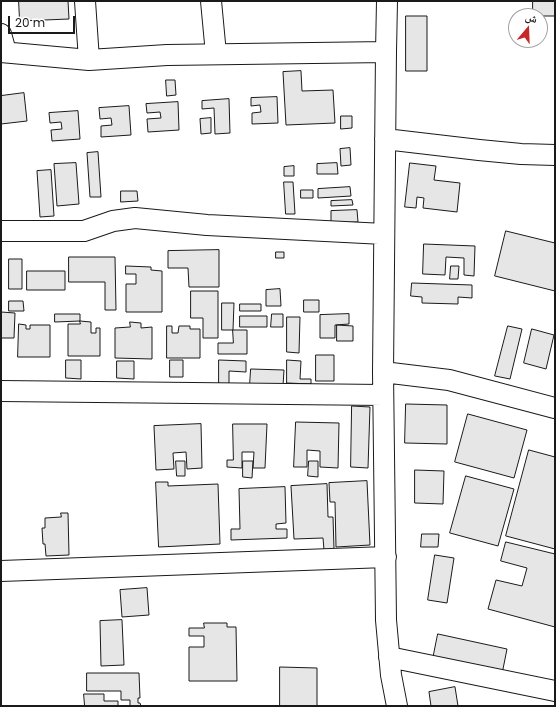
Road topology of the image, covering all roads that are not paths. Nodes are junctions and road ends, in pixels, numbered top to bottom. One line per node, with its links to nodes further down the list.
1 (85, 1): 7 (street)
2 (212, 1): 6 (street)
3 (387, 1): 5 (street)
4 (3, 46): 7 (street)
5 (386, 52): 6 (street); 8 (street)
6 (216, 54): 7 (street)
7 (89, 60)
8 (385, 139): 9 (street); 11 (street)
9 (555, 155)
10 (1, 231): 11 (street)
11 (384, 234): 12 (street)
12 (383, 372): 14 (street); 15 (street)
13 (1, 391): 14 (street)
14 (383, 395): 16 (street)
15 (555, 408)
16 (386, 557): 17 (street); 18 (street)
17 (1, 571)
18 (390, 657): 19 (street); 20 (street)
19 (555, 692)
20 (397, 706)

